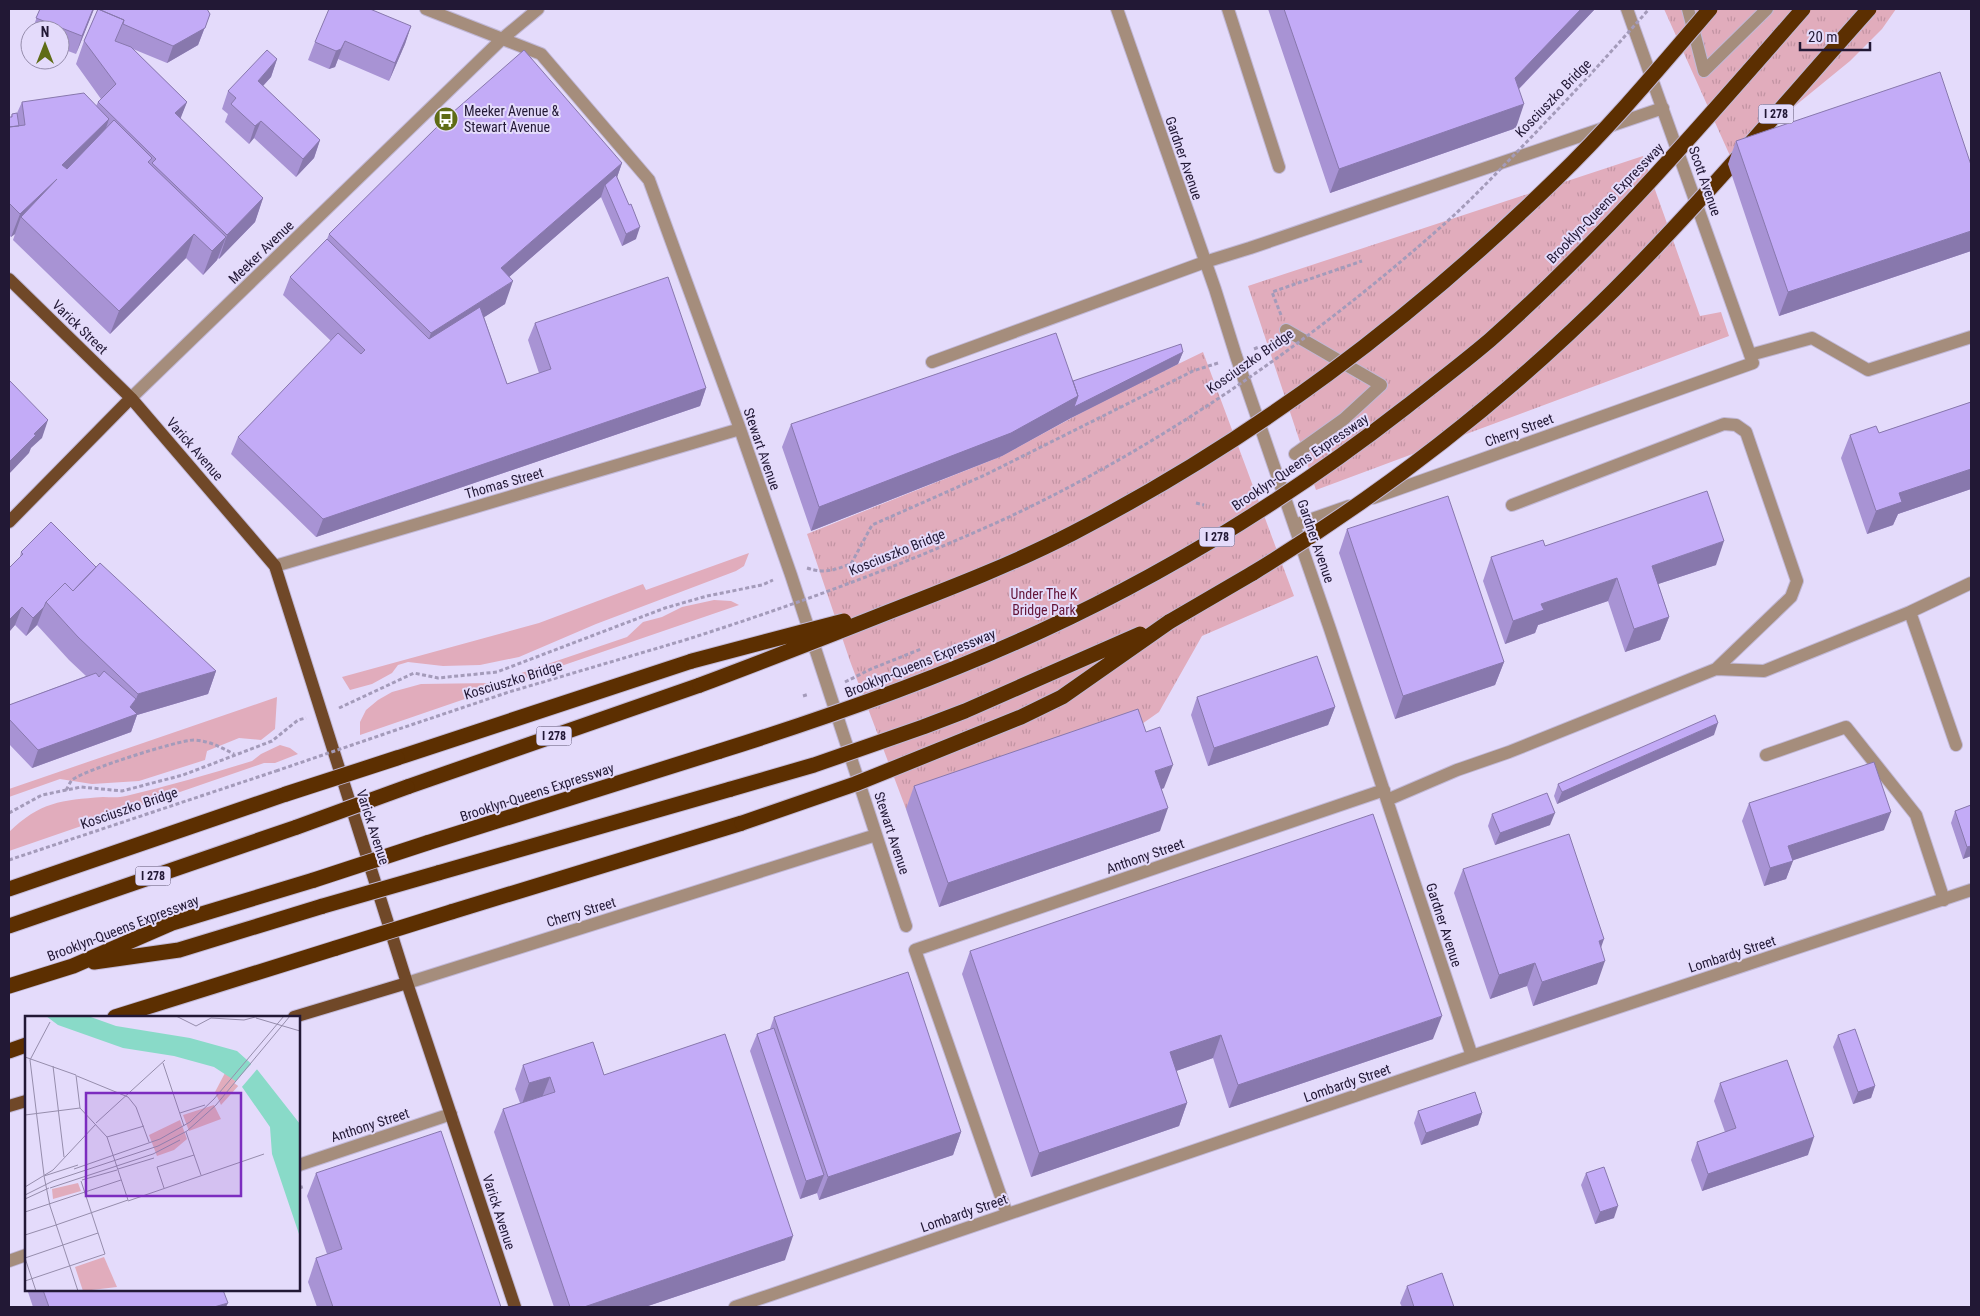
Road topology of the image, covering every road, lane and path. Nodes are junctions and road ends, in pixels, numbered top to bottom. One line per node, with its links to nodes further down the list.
1 (426, 9): 12 (street, Stewart Avenue)
2 (538, 9): 12 (street, Meeker Avenue)
3 (1117, 9): 16 (street, Gardner Avenue)
4 (1228, 9): 14 (street)
5 (1627, 9): 13 (street, Scott Avenue)
6 (1649, 9): 50 (path, Kosciuszko Bridge, bridge)
7 (1688, 9): 9 (street)
8 (1710, 9): 33 (highway, I 278, bridge)
9 (1767, 9)
10 (1804, 9): 56 (highway, Brooklyn-Queens Expressway / I 278, bridge)
11 (1869, 9): 35 (highway, I 278, bridge)
12 (502, 39): 23 (street, Meeker Avenue); 24 (street, Stewart Avenue)
13 (1663, 108): 16 (street); 21 (street, Scott Avenue)
14 (1279, 167)
15 (1362, 261): 18 (path)
16 (1205, 262): 22 (street); 30 (street, Gardner Avenue)
17 (9, 278): 23 (main road, Varick Street)
18 (1286, 330): 20 (path); 25 (street)
19 (1971, 337): 21 (street, Cherry Street)
20 (1254, 349)
21 (1752, 359): 30 (street, Cherry Street)
22 (932, 362)
23 (130, 398): 29 (main road, Meeker Avenue); 31 (main road, Varick Avenue)
24 (740, 429): 31 (street, Thomas Street); 49 (street, Stewart Avenue)
25 (1295, 454)
26 (1196, 503): 27 (path)
27 (1204, 506)
28 (1512, 506): 37 (street)
29 (9, 522)
30 (1295, 525): 47 (street, Gardner Avenue)
31 (275, 566): 42 (main road, Varick Avenue)
32 (1971, 583): 34 (street)
33 (915, 602): 51 (highway, bridge); 54 (highway, I 278, bridge)
34 (1910, 612): 37 (street); 43 (street)
35 (1169, 622): 56 (highway, I 278, bridge); 59 (highway, bridge)
36 (921, 650): 38 (path)
37 (1716, 669): 47 (street, Anthony Street)
38 (842, 683)
39 (808, 694): 40 (path)
40 (803, 696)
41 (340, 708): 42 (path)
42 (320, 713): 44 (path); 57 (main road, Varick Avenue)
43 (1956, 746)
44 (234, 755): 46 (path); 46 (path)
45 (1766, 755): 53 (street)
46 (66, 790): 48 (path)
47 (1386, 795): 63 (street, Gardner Avenue); 70 (street, Anthony Street)
48 (9, 813)
49 (876, 835): 55 (street, Stewart Avenue); 57 (street, Cherry Street)
50 (9, 860)
51 (9, 889)
52 (1971, 890): 53 (street, Lombardy Street)
53 (1944, 900): 63 (street, Lombardy Street)
54 (9, 926)
55 (906, 926)
56 (73, 966): 58 (highway, Brooklyn-Queens Expressway / I 278)
57 (407, 983): 60 (main road, Cherry Street); 66 (main road, Varick Avenue)
58 (9, 986)
59 (119, 1016)
60 (297, 1016)
61 (25, 1045): 62 (highway)
62 (9, 1051)
63 (1472, 1056): 70 (street, Lombardy Street)
64 (25, 1101): 65 (main road)
65 (9, 1106)
66 (451, 1114): 67 (street, Anthony Street); 73 (main road, Varick Avenue)
67 (300, 1165)
68 (305, 1186): 69 (path)
69 (300, 1188)
70 (1007, 1214): 74 (street, Lombardy Street)
71 (25, 1255): 72 (street)
72 (9, 1261)
73 (515, 1307)
74 (735, 1307)

